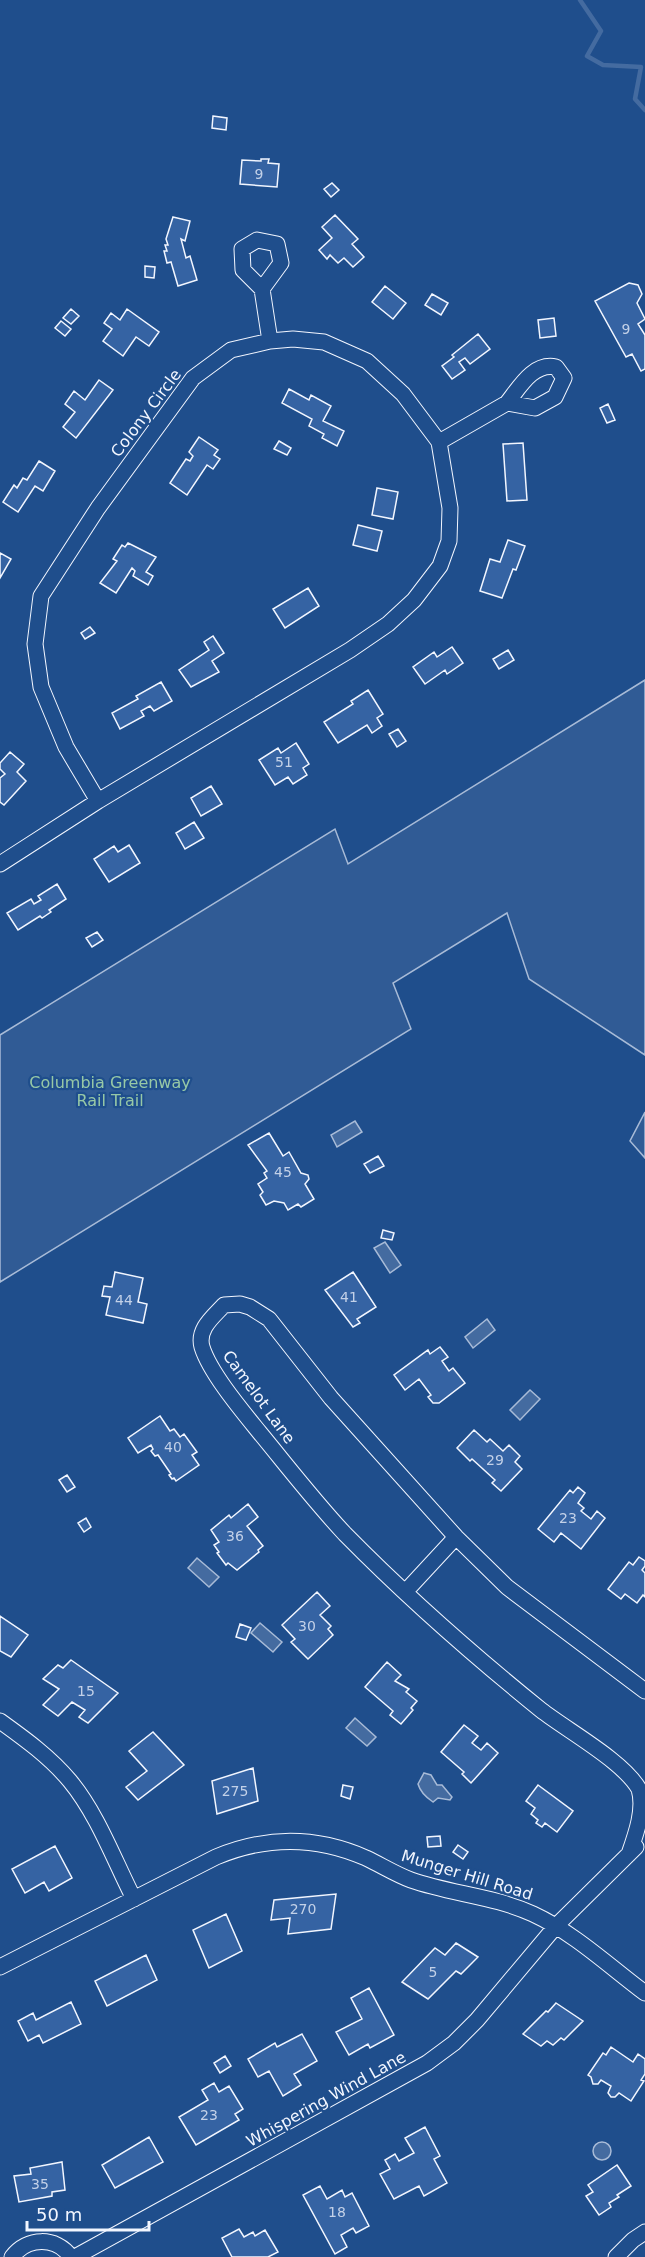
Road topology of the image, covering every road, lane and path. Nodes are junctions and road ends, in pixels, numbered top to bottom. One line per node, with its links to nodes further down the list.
1 (262, 289): 2 (street)
2 (270, 341): 4 (street, Colony Circle); 5 (street, Colony Circle)
3 (507, 403): 4 (street)
4 (439, 442): 5 (street, Colony Circle)
5 (98, 801): 6 (street, Colony Circle)
6 (0, 864)
7 (456, 1537): 8 (street); 8 (street, Camelot Lane); 9 (street, Camelot Lane)
8 (406, 1591): 11 (street, Camelot Lane)
9 (645, 1691)
10 (0, 1721): 15 (street)
11 (626, 1772): 12 (street, Camelot Lane); 14 (street, Camelot Lane)
12 (645, 1782)
13 (645, 1839): 14 (street, Camelot Lane)
14 (629, 1854): 16 (street, Camelot Lane)
15 (134, 1899): 16 (street, Munger Hill Road); 17 (street, Munger Hill Road)
16 (556, 1926): 18 (street, Munger Hill Road); 22 (street, Whispering Wind Lane)
17 (0, 1967)
18 (645, 1992)
19 (645, 2232): 23 (street)
20 (12, 2257): 21 (street)
21 (71, 2257)
22 (75, 2257)
23 (615, 2257)

